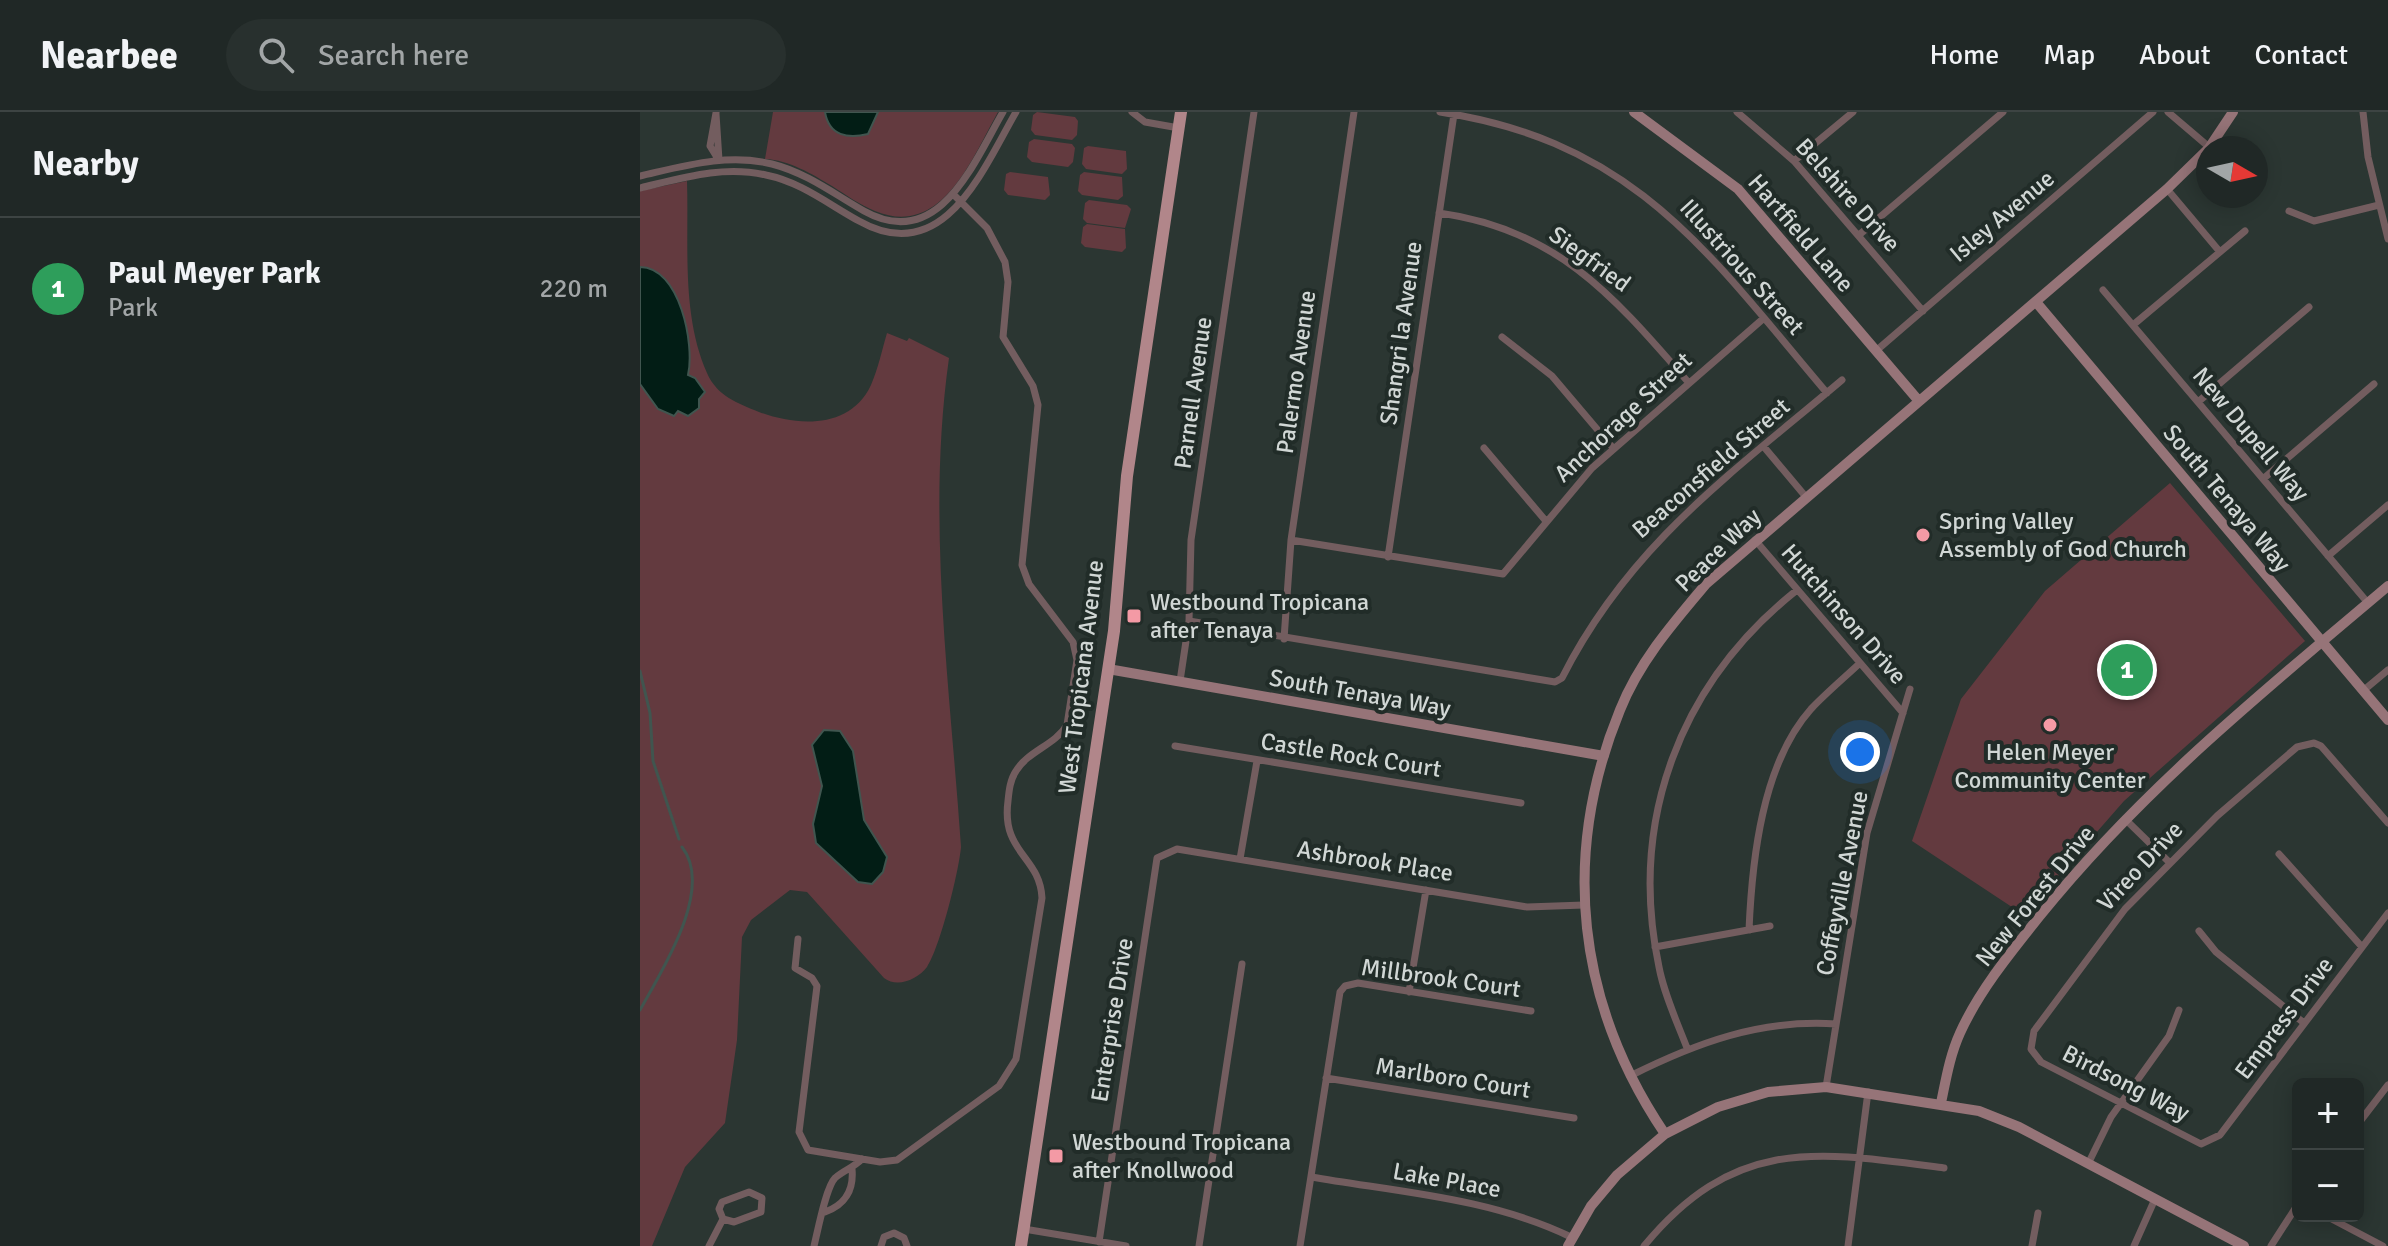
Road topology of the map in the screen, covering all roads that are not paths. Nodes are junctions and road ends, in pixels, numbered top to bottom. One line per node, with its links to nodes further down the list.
1 (716, 112): 21 (street)
2 (1003, 112): 27 (street)
3 (1016, 112): 28 (street)
4 (1132, 112): 18 (street)
5 (1181, 112): 18 (main road, West Tropicana Avenue)
6 (1254, 112): 64 (street, Parnell Avenue)
7 (1354, 112): 57 (street, Palermo Avenue)
8 (1440, 112): 17 (street, Illustrious Street)
9 (1737, 112): 22 (street, Belshire Drive)
10 (1853, 112): 22 (street)
11 (2003, 112): 33 (street)
12 (2153, 112): 39 (street, Isley Avenue)
13 (2168, 112): 20 (street)
14 (2233, 112): 19 (street, Peace Way)
15 (2363, 112): 29 (street)
16 (1636, 113): 43 (street, Hartfield Lane)
17 (1454, 114): 31 (street, Shangri la Avenue); 40 (street, Illustrious Street)
18 (1179, 128): 68 (main road, West Tropicana Avenue)
19 (2217, 136)
20 (2196, 137)
21 (719, 160): 24 (street); 27 (street)
22 (1794, 161): 33 (street, Belshire Drive)
23 (2196, 161): 26 (street, Peace Way)
24 (640, 176)
25 (640, 188): 28 (street)
26 (2167, 189): 35 (street); 37 (street, Peace Way)
27 (954, 195): 28 (street)
28 (963, 202): 114 (street)
29 (2379, 205): 30 (street); 34 (street)
30 (2289, 211)
31 (1439, 213): 45 (street, Siegfried); 60 (street, Shangri la Avenue)
32 (2245, 231): 35 (street)
33 (1859, 235): 39 (street, Belshire Drive)
34 (2388, 239)
35 (2220, 252): 41 (street)
36 (2103, 290): 41 (street, New Dupell Way)
37 (2036, 302): 48 (street, Peace Way); 66 (street, South Tenaya Way)
38 (2309, 307): 49 (street)
39 (1923, 311): 43 (street, Isley Avenue)
40 (1764, 318): 45 (street, Anchorage Street); 47 (street, Illustrious Street)
41 (2133, 325): 49 (street, New Dupell Way)
42 (1502, 337): 52 (street)
43 (1877, 350): 48 (street, Hartfield Lane)
44 (1842, 380): 47 (street, Beaconsfield Street)
45 (1689, 383): 52 (street, Anchorage Street)
46 (2374, 384): 53 (street)
47 (1827, 393): 50 (street, Beaconsfield Street)
48 (1918, 400): 54 (street, Peace Way)
49 (2198, 402): 53 (street, New Dupell Way)
50 (1764, 447): 54 (street); 65 (street, Beaconsfield Street)
51 (1484, 448): 56 (street)
52 (1613, 448): 56 (street, Anchorage Street)
53 (2263, 479): 59 (street, New Dupell Way)
54 (1806, 497): 58 (street, Peace Way)
55 (2388, 505): 59 (street)
56 (1545, 520): 60 (street, Anchorage Street)
57 (1291, 540): 60 (street, Anchorage Street); 65 (street, Palermo Avenue)
58 (1755, 540): 62 (street, Hutchinson Drive); 76 (street, Peace Way)
59 (2328, 556): 63 (street, New Dupell Way)
60 (1388, 557)
61 (2388, 586): 63 (street, New Forest Drive)
62 (1797, 590): 67 (street, Hutchinson Drive); 92 (street)
63 (2368, 603): 66 (street, New Forest Drive)
64 (1189, 621): 65 (street, Beaconsfield Street); 70 (street, Parnell Avenue)
65 (1284, 639)
66 (2322, 642): 72 (street, South Tenaya Way); 79 (street, New Forest Drive)
67 (1860, 663): 73 (street, Hutchinson Drive); 89 (street)
68 (1108, 669): 70 (street, South Tenaya Way); 125 (main road, West Tropicana Avenue)
69 (2388, 670): 72 (street)
70 (1180, 681): 76 (street, South Tenaya Way)
71 (1910, 689): 73 (street, Coffeyville Avenue)
72 (2364, 690): 74 (street, South Tenaya Way)
73 (1903, 713): 99 (street, Coffeyville Avenue)
74 (2388, 720)
75 (1175, 746): 77 (street, Castle Rock Court)
76 (1604, 756): 86 (street, Peace Way)
77 (1257, 761): 78 (street, Castle Rock Court); 83 (street)
78 (1521, 803)
79 (2124, 818): 84 (street); 107 (street, New Forest Drive)
80 (2388, 823): 84 (street, Vireo Drive)
81 (1161, 854): 83 (street, Ashbrook Place); 126 (street, Enterprise Drive)
82 (2279, 854): 93 (street)
83 (1240, 859): 85 (street, Ashbrook Place)
84 (2169, 862): 101 (street, Vireo Drive)
85 (1426, 890): 86 (street, Ashbrook Place); 95 (street)
86 (1584, 905): 102 (street, Peace Way)
87 (2388, 913): 93 (street, Empress Drive)
88 (1770, 926): 89 (street)
89 (1749, 930): 92 (street)
90 (2199, 931): 98 (street)
91 (798, 939): 114 (street)
92 (1655, 947): 100 (street)
93 (2362, 947): 98 (street, Empress Drive)
94 (1242, 964): 134 (street)
95 (1409, 992): 97 (street, Millbrook Court); 103 (street, Millbrook Court)
96 (2179, 1010): 108 (street)
97 (1531, 1011)
98 (2304, 1023): 112 (street, Empress Drive)
99 (1836, 1024): 100 (street); 104 (street, Coffeyville Avenue)
100 (1687, 1048): 102 (street)
101 (2031, 1049): 108 (street, Birdsong Way)
102 (1630, 1076): 111 (street, Peace Way)
103 (1326, 1078): 110 (street, Marlboro Court); 118 (street)
104 (1826, 1087): 106 (street); 111 (street)
105 (2387, 1089): 109 (street)
106 (1868, 1092): 107 (street); 113 (street)
107 (1941, 1103): 115 (street)
108 (2120, 1103): 112 (street, Birdsong Way); 115 (street)
109 (2364, 1117)
110 (1574, 1118)
111 (1665, 1134): 127 (street)
112 (2208, 1144)
113 (1860, 1156): 116 (street); 136 (street); 137 (street)
114 (862, 1159): 117 (street)
115 (2088, 1164): 119 (street)
116 (1944, 1168)
117 (852, 1169): 120 (street); 120 (street)
118 (1311, 1177): 127 (street, Lake Place); 135 (street)
119 (2155, 1199): 139 (street); 140 (street)
120 (825, 1212): 129 (street)
121 (2038, 1213): 138 (street)
122 (2292, 1213): 141 (street)
123 (723, 1219): 123 (street); 128 (street)
124 (2337, 1222): 142 (street)
125 (1024, 1229): 126 (street); 132 (main road, West Tropicana Avenue)
126 (1099, 1242): 133 (street)
127 (1570, 1242)
128 (709, 1246)
129 (814, 1246)
130 (881, 1246): 131 (street)
131 (907, 1246)
132 (1021, 1246)
133 (1126, 1246)
134 (1199, 1246)
135 (1300, 1246)
136 (1644, 1246)
137 (1848, 1246)
138 (2032, 1246)
139 (2134, 1246)
140 (2244, 1246)
141 (2271, 1246)
142 (2383, 1246)

